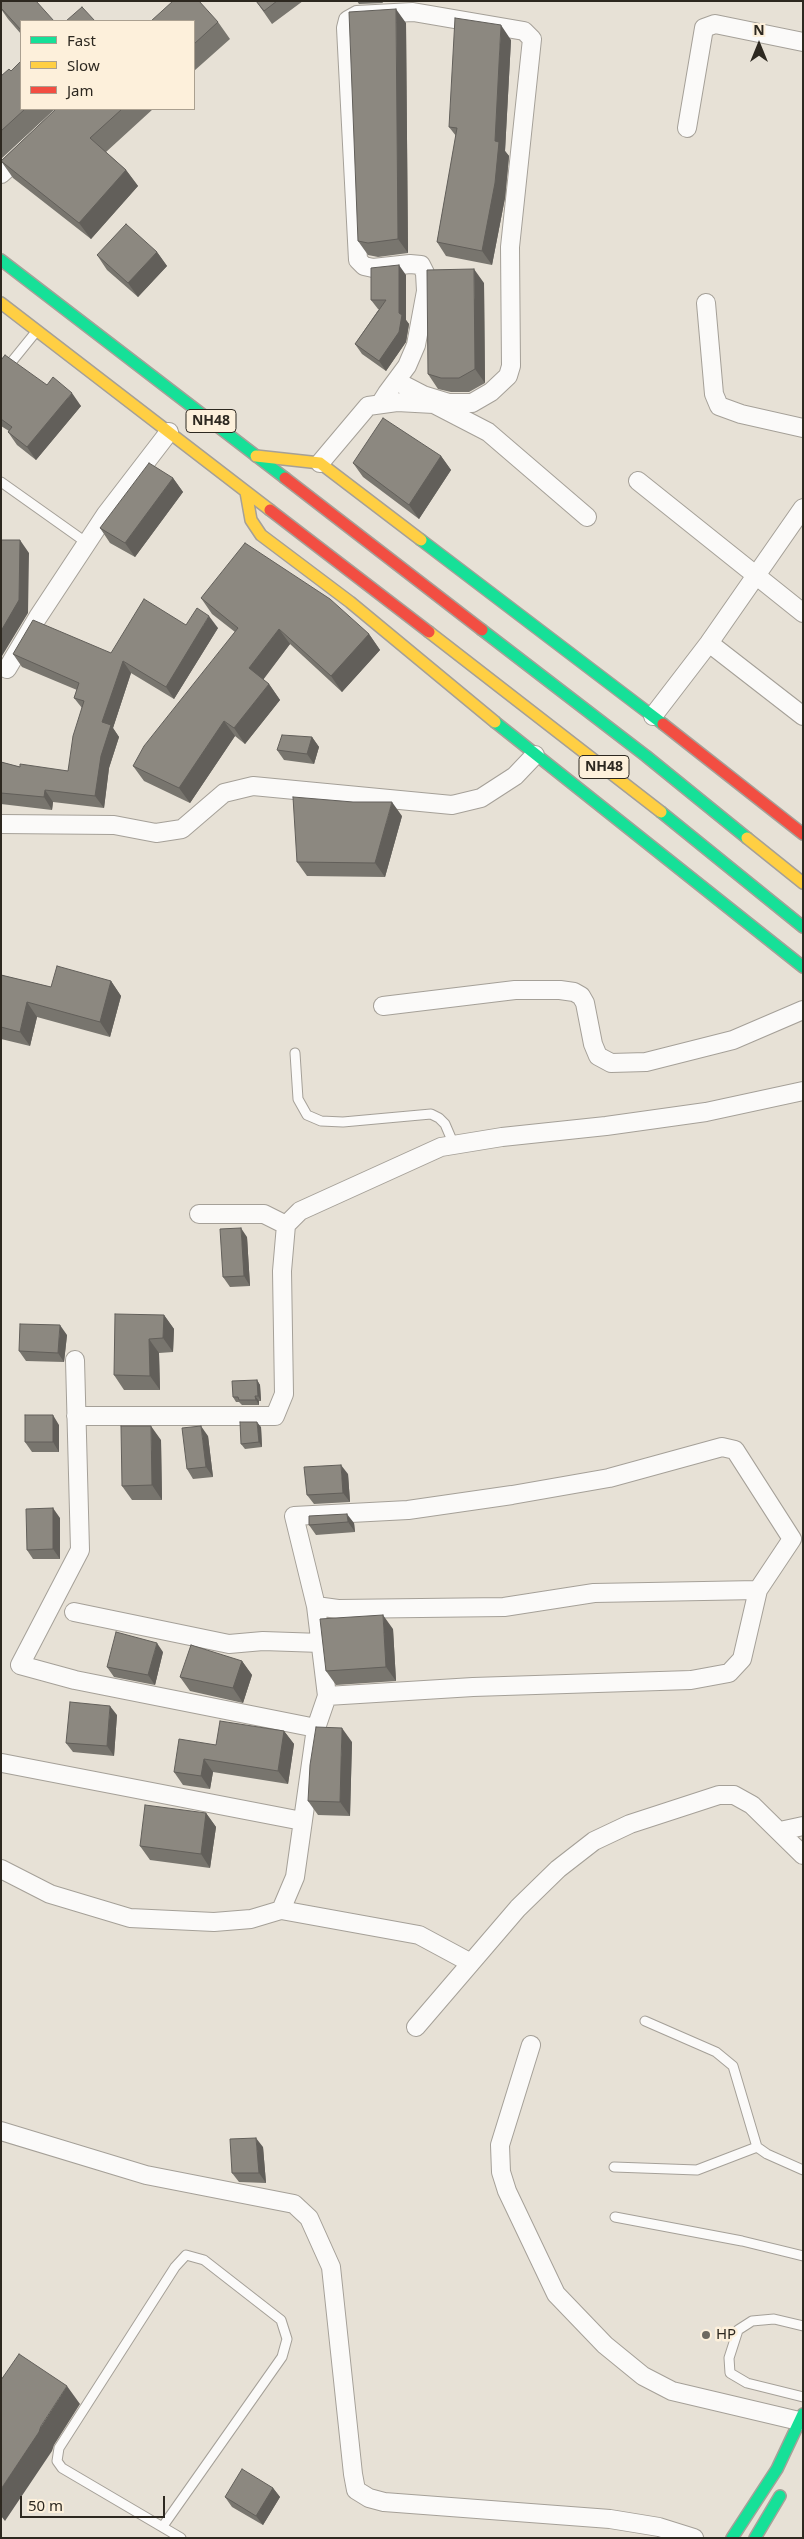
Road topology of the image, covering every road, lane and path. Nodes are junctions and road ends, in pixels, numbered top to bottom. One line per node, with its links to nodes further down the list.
1 (803, 42): 2 (street)
2 (687, 128)
3 (33, 145): 4 (street)
4 (1, 174)
5 (1, 260): 14 (main road, NH48)
6 (1, 303): 8 (main road, NH48)
7 (706, 303): 12 (street)
8 (37, 331): 9 (lane); 13 (main road, NH48)
9 (1, 375)
10 (396, 381): 10 (street); 11 (street)
11 (380, 404): 15 (street); 20 (street)
12 (803, 428)
13 (169, 432): 18 (main road, NH48); 21 (street)
14 (256, 456): 15 (main road); 31 (main road, NH48)
15 (320, 463): 26 (main road)
16 (638, 481): 22 (street)
17 (1, 482): 21 (lane)
18 (246, 492): 28 (main road); 32 (main road, NH48)
19 (803, 508): 22 (street)
20 (588, 517)
21 (87, 543): 25 (street)
22 (756, 576): 23 (street); 24 (street)
23 (803, 613)
24 (709, 643): 26 (street); 27 (street)
25 (7, 670)
26 (653, 716): 30 (main road)
27 (803, 716)
28 (535, 755): 29 (street); 33 (main road)
29 (1, 824)
30 (803, 834)
31 (803, 883)
32 (803, 928)
33 (803, 967)
34 (382, 1006): 35 (street)
35 (803, 1010)
36 (294, 1053): 38 (lane)
37 (803, 1091): 38 (street)
38 (454, 1145): 40 (street)
39 (199, 1214): 40 (street)
40 (286, 1225): 42 (street)
41 (75, 1360): 42 (street)
42 (76, 1416): 49 (street)
43 (797, 1541): 44 (street); 45 (street)
44 (758, 1590): 45 (street); 48 (street)
45 (316, 1606): 47 (street)
46 (74, 1612): 47 (street)
47 (321, 1643): 48 (street)
48 (327, 1696): 49 (street)
49 (316, 1728): 51 (street)
50 (2, 1763): 51 (street)
51 (302, 1821): 56 (street)
52 (803, 1826): 53 (street)
53 (780, 1832): 54 (street); 57 (street)
54 (803, 1855)
55 (1, 1869): 56 (street)
56 (281, 1910): 57 (street)
57 (471, 1963): 59 (street)
58 (645, 2022): 62 (lane)
59 (416, 2027)
60 (530, 2044): 69 (street)
61 (1, 2131): 73 (street)
62 (757, 2147): 63 (lane); 64 (lane)
63 (614, 2167)
64 (803, 2170)
65 (614, 2217): 66 (lane)
66 (803, 2256)
67 (803, 2326): 68 (lane)
68 (803, 2397)
69 (801, 2417): 74 (main road)
70 (787, 2484): 75 (main road)
71 (163, 2526): 71 (lane); 72 (lane)
72 (181, 2538)
73 (694, 2538)
74 (732, 2538)
75 (756, 2538)

